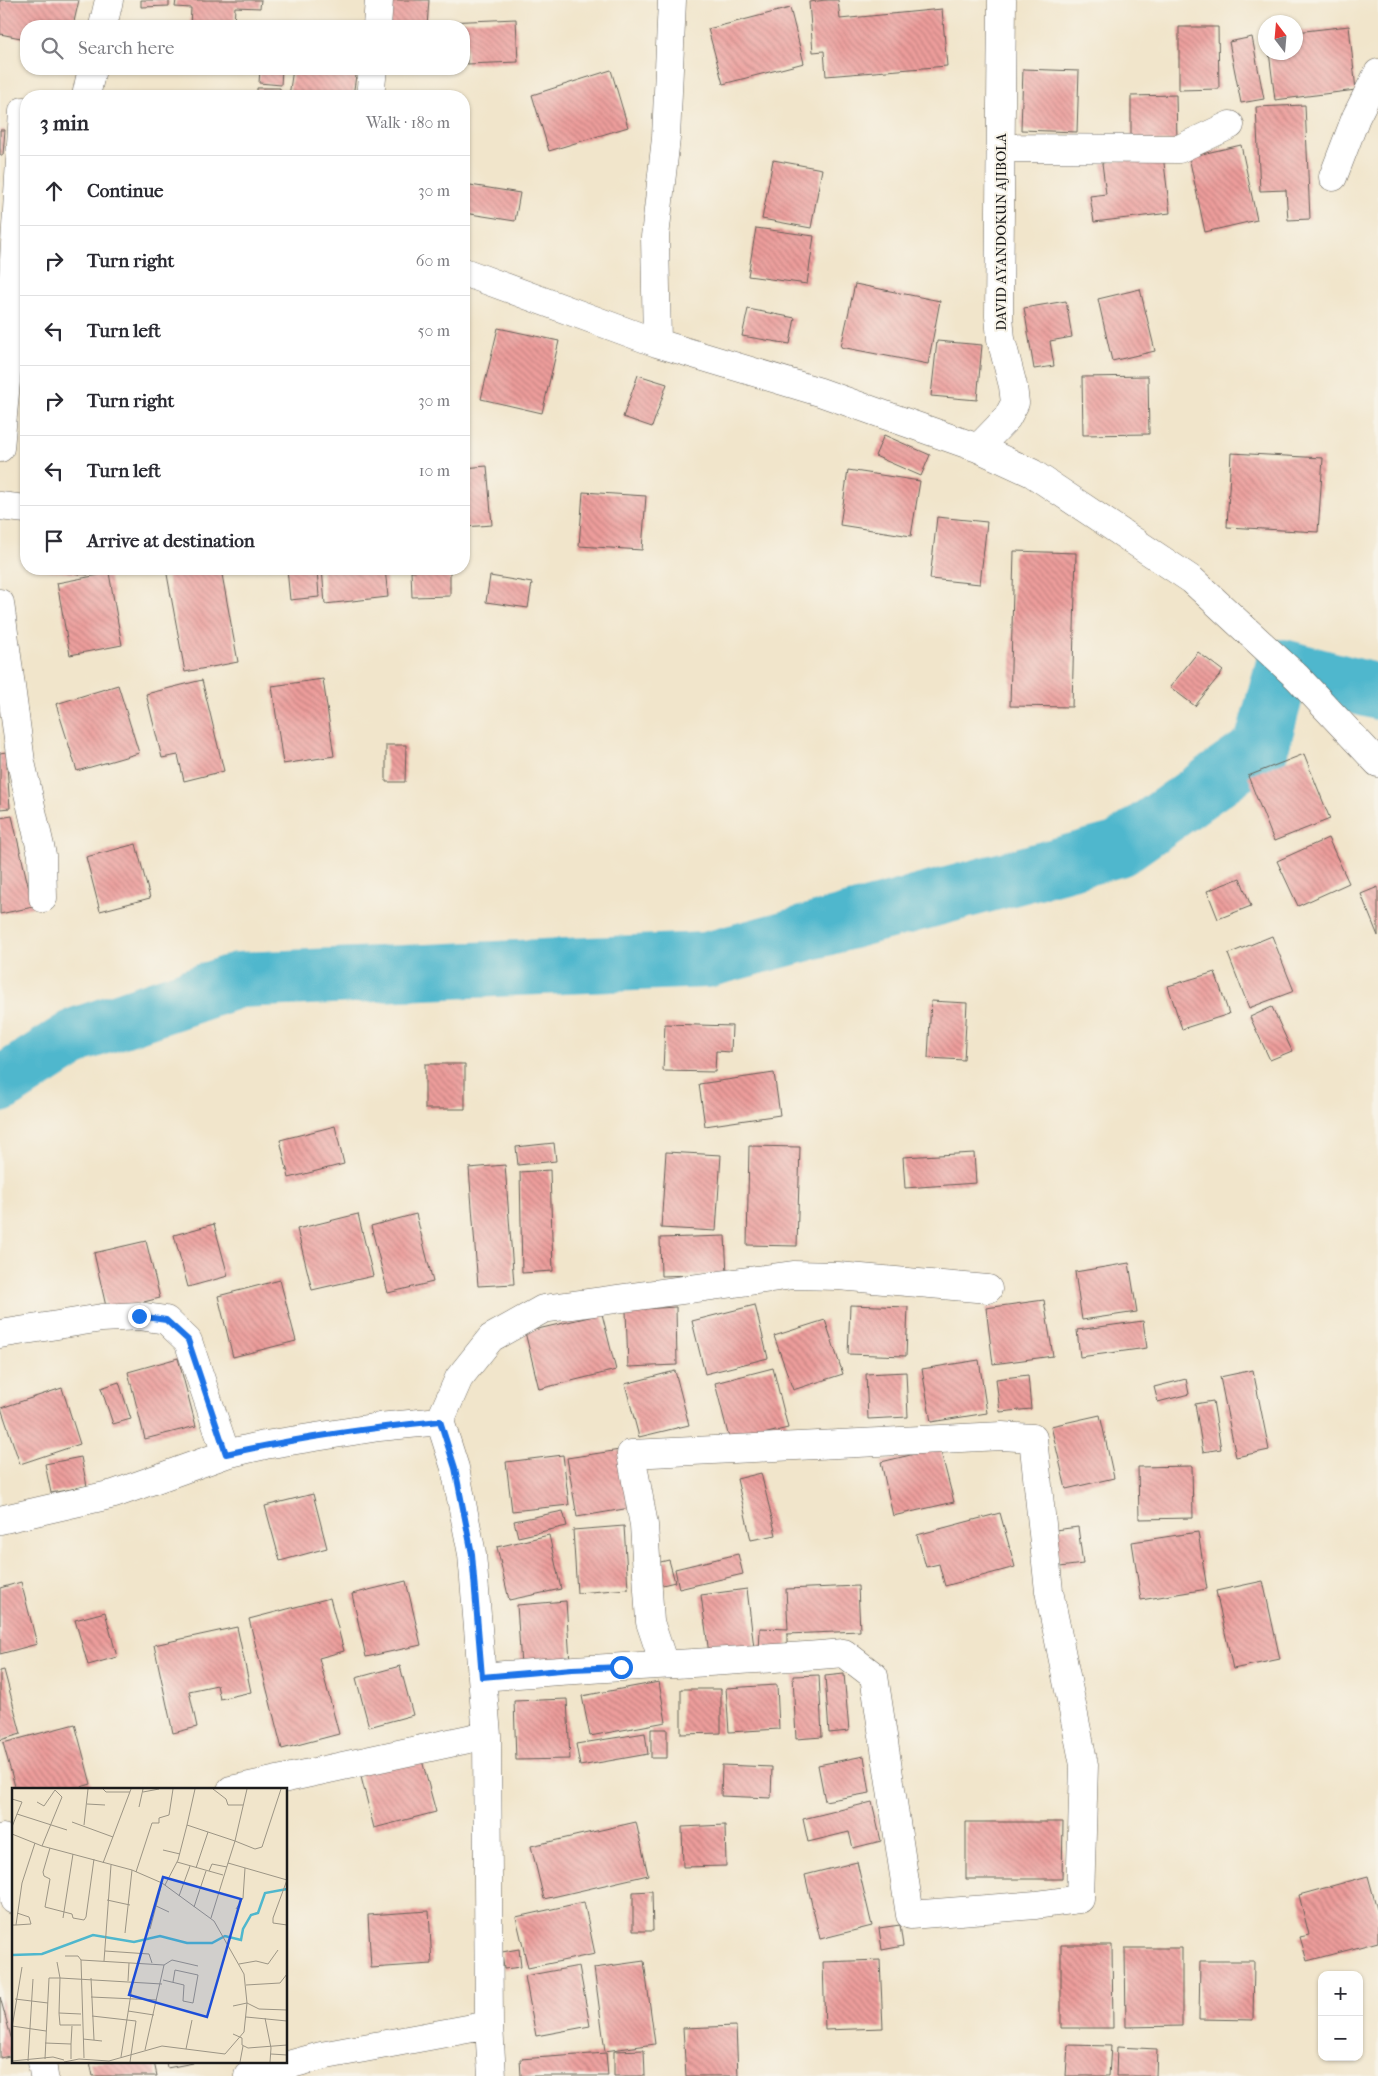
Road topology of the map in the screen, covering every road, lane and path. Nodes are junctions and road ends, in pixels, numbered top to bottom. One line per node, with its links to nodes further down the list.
1 (109, 0): 5 (street)
2 (379, 0): 6 (street)
3 (672, 0): 17 (street)
4 (1002, 0): 14 (street, DAVID AYANDOKUN AJIBOLA)
5 (104, 20)
6 (377, 20)
7 (1378, 73): 15 (street)
8 (91, 75): 10 (street)
9 (372, 75): 11 (street)
10 (87, 90)
11 (371, 90)
12 (16, 110): 18 (street)
13 (1230, 125): 14 (street)
14 (1002, 148): 19 (street, DAVID AYANDOKUN AJIBOLA)
15 (1333, 178)
16 (470, 274): 17 (street)
17 (658, 343): 19 (street)
18 (0, 448)
19 (978, 448): 23 (street)
20 (0, 506): 21 (street)
21 (20, 508)
22 (0, 603): 24 (street)
23 (1378, 762)
24 (43, 898)
25 (988, 1289): 27 (street)
26 (0, 1334): 28 (street)
27 (440, 1421): 28 (street); 33 (street)
28 (226, 1454): 29 (street)
29 (0, 1520)
30 (650, 1622): 31 (street); 31 (street); 32 (street)
31 (664, 1664): 32 (street)
32 (621, 1667): 33 (street)
33 (482, 1677): 34 (street)
34 (487, 1735): 35 (street); 38 (street)
35 (240, 1788)
36 (6, 1838): 37 (street)
37 (12, 1884)
38 (489, 2025): 39 (street); 40 (street)
39 (248, 2076)
40 (492, 2076)

